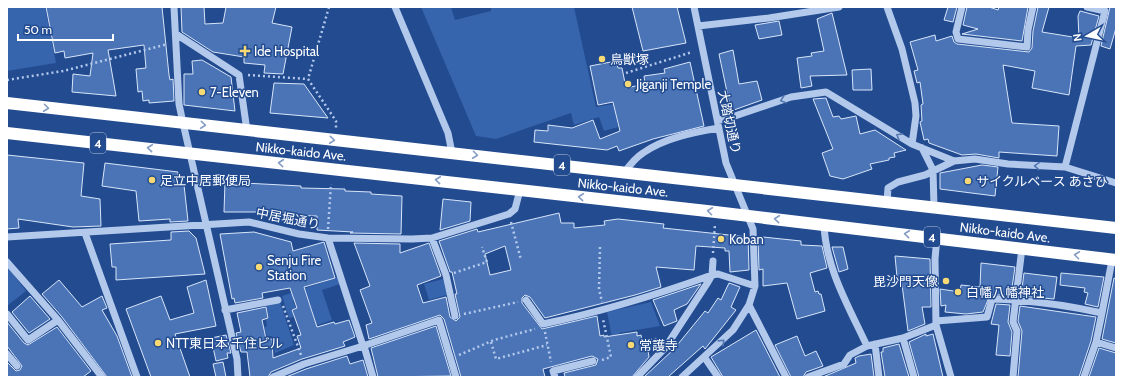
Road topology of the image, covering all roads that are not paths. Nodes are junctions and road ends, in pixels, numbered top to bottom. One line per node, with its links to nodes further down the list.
1 (174, 7): 11 (street)
2 (395, 7): 20 (street)
3 (694, 7): 10 (street, 大踏切通り)
4 (839, 7): 10 (street)
5 (887, 7): 17 (street)
6 (962, 7): 7 (street)
7 (1033, 7)
8 (1087, 7): 9 (street)
9 (1106, 9): 22 (street)
10 (698, 26): 14 (street, 大踏切通り)
11 (176, 38): 13 (street); 15 (street)
12 (7, 104): 13 (highway, Nikko-kaido Ave. / 4, one-way to 13)
13 (183, 123): 15 (highway, Nikko-kaido Ave. / 4, one-way to 15); 19 (street)
14 (719, 124): 17 (street, one-way to 14); 24 (street); 26 (street, 大踏切通り)
15 (247, 130): 20 (highway, Nikko-kaido Ave. / 4, one-way to 20)
16 (7, 133): 19 (highway, Nikko-kaido Ave. / 4, one-way to 16)
17 (912, 144): 18 (street)
18 (922, 148): 21 (street); 23 (street)
19 (188, 153): 27 (highway, Nikko-kaido Ave. / 4, one-way to 19); 32 (street)
20 (452, 153): 24 (highway, Nikko-kaido Ave. / 4, one-way to 24)
21 (954, 161): 22 (street, one-way to 21); 23 (street)
22 (1065, 167): 25 (street)
23 (933, 170): 28 (street); 29 (street)
24 (624, 173): 26 (highway, Nikko-kaido Ave. / 4)
25 (1116, 183)
26 (734, 184): 28 (highway, Nikko-kaido Ave. / 4); 30 (street, 大踏切通り)
27 (520, 190): 30 (highway, Nikko-kaido Ave. / 4, one-way to 27); 38 (street, 中居堀通り)
28 (887, 202): 29 (highway, Nikko-kaido Ave. / 4)
29 (934, 207): 33 (highway, Nikko-kaido Ave. / 4)
30 (749, 216): 31 (highway, Nikko-kaido Ave. / 4, one-way to 30); 44 (street, 大踏切通り)
31 (824, 224): 36 (highway, Nikko-kaido Ave. / 4, one-way to 31); 57 (street)
32 (205, 226): 34 (street, 中居堀通り); 37 (street, 中居堀通り); 49 (street)
33 (1116, 228)
34 (85, 233): 35 (street, 中居堀通り); 66 (street)
35 (7, 237)
36 (937, 237): 39 (highway, Nikko-kaido Ave. / 4); 54 (street)
37 (328, 238): 38 (street, 中居堀通り); 58 (street)
38 (432, 238): 52 (street)
39 (1022, 248): 40 (highway, Nikko-kaido Ave. / 4, one-way to 39); 47 (street)
40 (1114, 260): 50 (street)
41 (713, 261): 43 (street)
42 (7, 262): 53 (street)
43 (712, 275): 44 (street); 46 (street); 71 (street)
44 (755, 286): 48 (street, 大踏切通り)
45 (278, 300): 49 (street)
46 (526, 300)
47 (1016, 300): 50 (street); 54 (street); 79 (street)
48 (749, 305): 61 (street, 大踏切通り, one-way to 48); 74 (street)
49 (224, 310): 67 (street)
50 (1102, 313): 56 (street)
51 (7, 314): 53 (street)
52 (455, 316)
53 (58, 320): 65 (street)
54 (936, 323): 55 (street); 78 (street)
55 (903, 338): 57 (street); 77 (street)
56 (1096, 342): 59 (street); 80 (street)
57 (871, 345): 75 (street); 76 (street)
58 (364, 346): 68 (street); 69 (street); 70 (street)
59 (1116, 348)
60 (7, 354): 63 (street)
61 (705, 358): 72 (street, 大踏切通り); 73 (street)
62 (593, 361): 64 (street)
63 (17, 366)
64 (554, 374)
65 (102, 377)
66 (137, 377)
67 (238, 377)
68 (273, 377)
69 (373, 377)
70 (456, 377)
71 (637, 377)
72 (682, 377)
73 (718, 377)
74 (786, 377)
75 (808, 377)
76 (880, 377)
77 (914, 377)
78 (951, 377)
79 (1013, 377)
80 (1084, 377)

